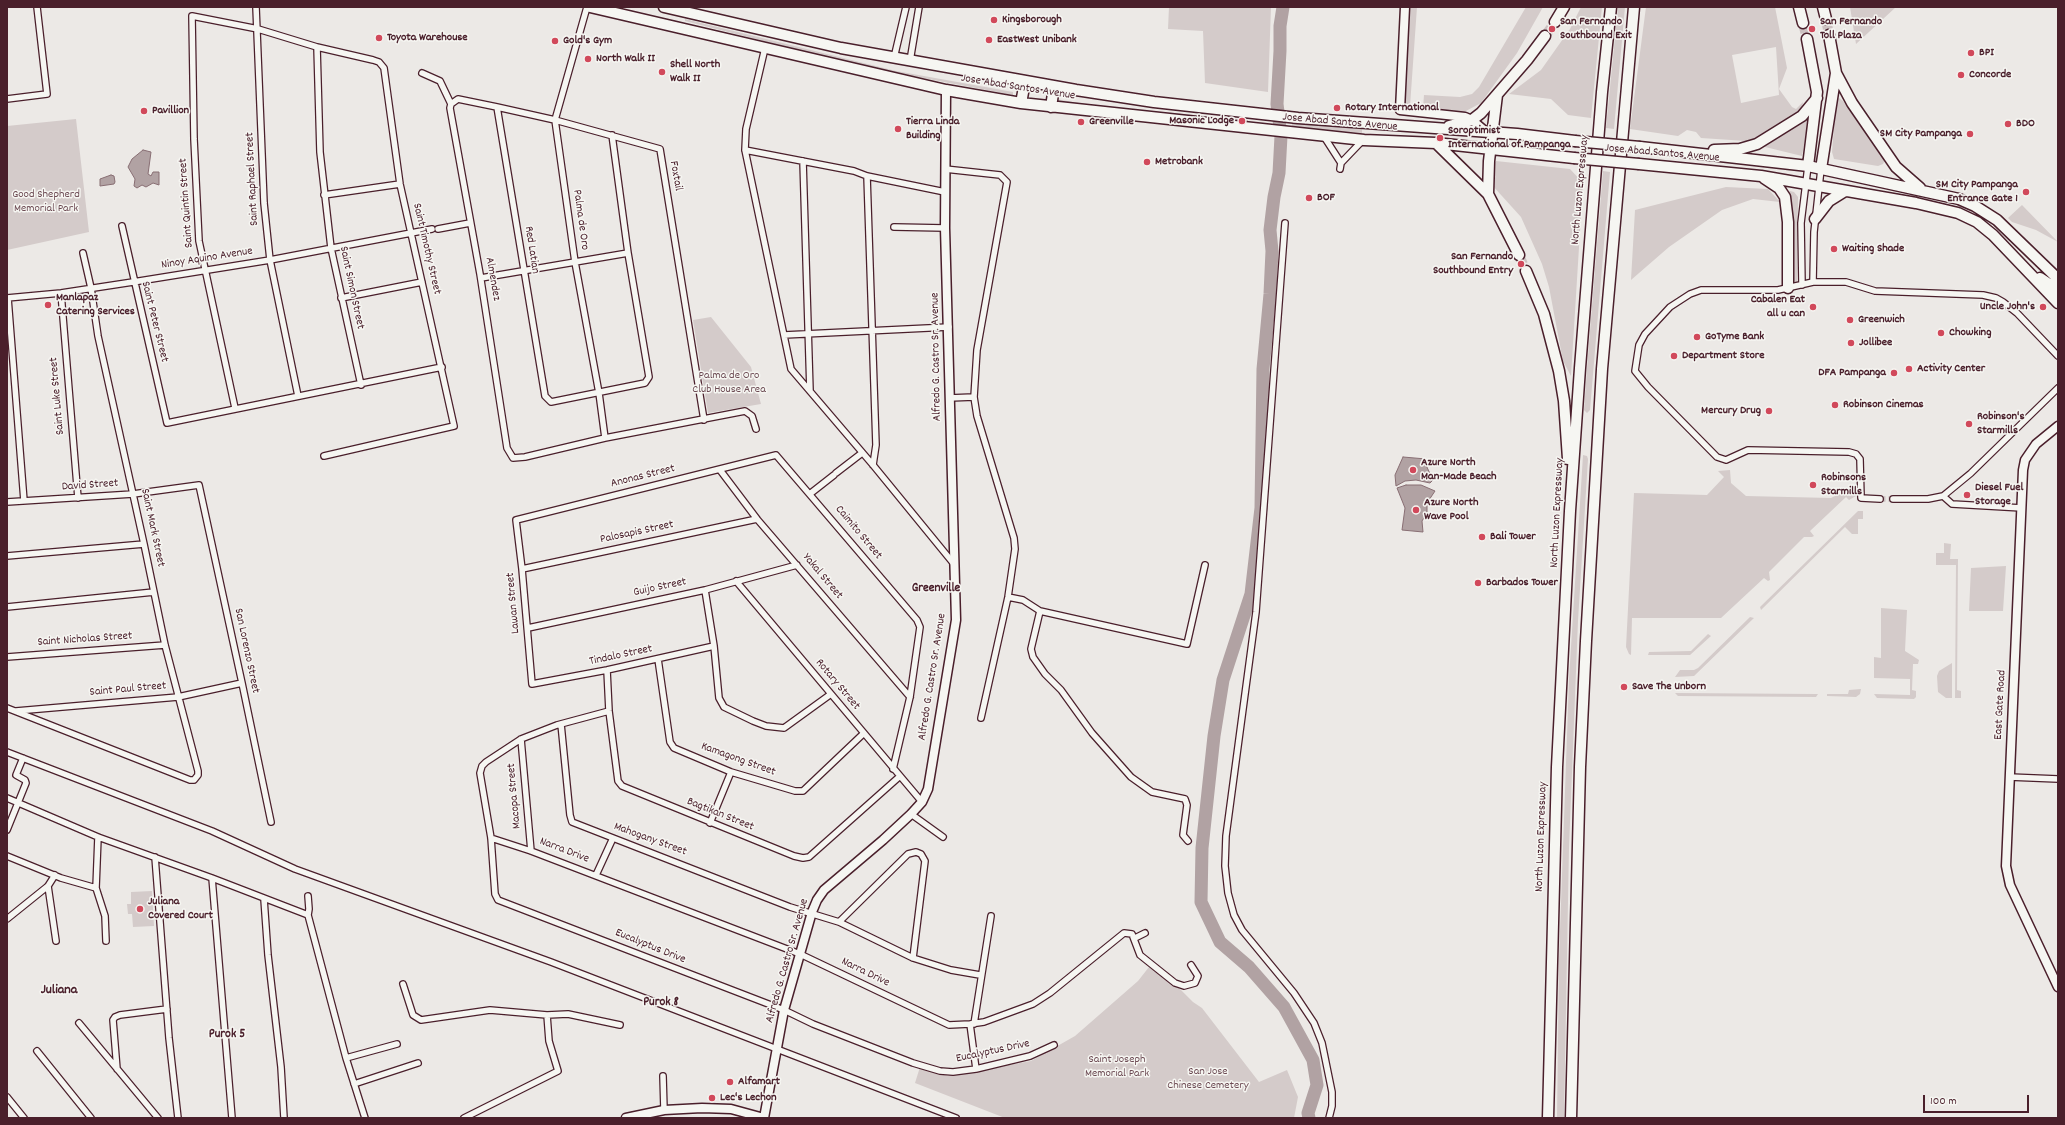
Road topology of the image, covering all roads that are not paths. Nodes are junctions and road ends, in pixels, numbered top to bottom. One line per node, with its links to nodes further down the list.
1 (37, 7): 38 (street)
2 (256, 7): 22 (street, Saint Raphael Street)
3 (587, 7): 44 (street, Palma de Oro)
4 (590, 7): 19 (highway, Jose Abad Santos Avenue)
5 (661, 7): 19 (highway)
6 (664, 7): 16 (highway, Jose Abad Santos Avenue)
7 (906, 7): 28 (street)
8 (919, 7): 29 (street)
9 (1405, 7): 43 (street)
10 (1564, 7): 18 (highway)
11 (1611, 7): 131 (highway, North Luzon Expressway)
12 (1634, 7): 30 (highway)
13 (1641, 7): 30 (highway)
14 (1799, 7): 20 (highway)
15 (1824, 7): 17 (highway)
16 (680, 11): 21 (highway); 28 (highway, Jose Abad Santos Avenue)
17 (1826, 18)
18 (1555, 22)
19 (659, 23): 21 (highway, Jose Abad Santos Avenue)
20 (1803, 23)
21 (680, 28): 27 (highway, Jose Abad Santos Avenue)
22 (258, 29): 26 (street); 79 (street, Saint Raphael Street); 81 (street, Saint Quintin Street)
23 (1829, 35): 31 (highway)
24 (1545, 36): 36 (highway)
25 (1807, 39): 37 (highway)
26 (317, 47): 61 (street, Saint Timothy Street); 67 (street, Saint Simon Street)
27 (765, 48): 35 (highway, Jose Abad Santos Avenue); 52 (street)
28 (894, 58): 29 (highway, Jose Abad Santos Avenue)
29 (910, 61): 33 (highway, Jose Abad Santos Avenue)
30 (1628, 62): 239 (highway)
31 (1836, 72): 57 (highway); 64 (highway)
32 (422, 73): 39 (street)
33 (1024, 82): 34 (highway, Jose Abad Santos Avenue); 40 (highway)
34 (1054, 87): 42 (highway); 45 (highway, Jose Abad Santos Avenue)
35 (946, 90): 40 (highway, Jose Abad Santos Avenue); 56 (street, Alfredo G. Castro Sr. Avenue)
36 (1497, 94): 43 (highway); 46 (highway)
37 (1817, 98): 53 (highway); 55 (highway)
38 (7, 99)
39 (451, 104): 41 (street, Foxtail); 69 (street, Almendez)
40 (1021, 104): 42 (highway, Jose Abad Santos Avenue)
41 (497, 107): 44 (street, Foxtail); 82 (street, Red Latian)
42 (1051, 107): 48 (highway, Jose Abad Santos Avenue)
43 (1468, 118): 45 (highway); 46 (street)
44 (555, 120): 47 (street, Foxtail); 80 (street, Palma de Oro)
45 (1442, 128): 46 (highway, Jose Abad Santos Avenue)
46 (1489, 132): 51 (highway); 53 (highway, Jose Abad Santos Avenue, bridge)
47 (612, 135): 76 (street); 112 (street, Foxtail)
48 (1323, 135): 49 (highway, Jose Abad Santos Avenue); 49 (street)
49 (1364, 140): 50 (highway, Jose Abad Santos Avenue)
50 (1436, 143): 51 (highway, Jose Abad Santos Avenue); 66 (highway)
51 (1492, 149): 59 (highway, Jose Abad Santos Avenue, bridge); 66 (highway)
52 (745, 150): 54 (street); 101 (street)
53 (1684, 152): 55 (highway, Jose Abad Santos Avenue)
54 (803, 161): 58 (street); 100 (street)
55 (1808, 166): 57 (highway, Jose Abad Santos Avenue); 60 (street)
56 (945, 169): 65 (street, Alfredo G. Castro Sr. Avenue); 109 (street)
57 (1821, 169): 62 (street); 64 (highway, Jose Abad Santos Avenue)
58 (866, 176): 65 (street); 99 (street)
59 (1761, 176): 60 (highway, Jose Abad Santos Avenue); 92 (highway)
60 (1805, 183): 62 (highway, Jose Abad Santos Avenue); 90 (street)
61 (400, 184): 67 (street); 74 (street, Saint Timothy Street)
62 (1819, 186): 63 (highway, Jose Abad Santos Avenue); 68 (street)
63 (1845, 191): 68 (highway); 84 (highway, Jose Abad Santos Avenue)
64 (1924, 191): 86 (highway, Jose Abad Santos Avenue)
65 (945, 192): 73 (street, Alfredo G. Castro Sr. Avenue)
66 (1488, 194): 78 (highway)
67 (324, 196): 75 (street, Saint Simon Street)
68 (1815, 219): 89 (street)
69 (470, 223): 74 (street, Ninoy Aquino Avenue); 85 (street, Almendez)
70 (1285, 223): 237 (street)
71 (122, 226): 87 (street, Saint Peter Street)
72 (894, 227): 73 (street)
73 (945, 228): 98 (street, Alfredo G. Castro Sr. Avenue)
74 (410, 234): 75 (street, Ninoy Aquino Avenue); 88 (street, Saint Timothy Street)
75 (331, 248): 79 (street, Ninoy Aquino Avenue); 96 (street, Saint Simon Street)
76 (628, 252): 80 (street); 107 (street)
77 (83, 253): 91 (street, Saint Mark Street)
78 (1520, 255)
79 (270, 260): 81 (street, Ninoy Aquino Avenue); 108 (street, Saint Raphael Street)
80 (575, 262): 82 (street); 107 (street, Palma de Oro)
81 (205, 270): 87 (street, Ninoy Aquino Avenue); 111 (street, Saint Quintin Street)
82 (523, 271): 85 (street); 107 (street, Red Latian)
83 (1526, 271): 131 (highway)
84 (2031, 273): 93 (highway); 97 (highway, Jose Abad Santos Avenue)
85 (481, 278): 115 (street, Almendez)
86 (2058, 279)
87 (133, 282): 91 (street, Ninoy Aquino Avenue); 111 (street, Saint Peter Street)
88 (422, 282): 96 (street); 103 (street, Saint Timothy Street)
89 (1813, 282): 90 (street); 102 (street)
90 (1802, 285): 92 (street)
91 (91, 288): 94 (street, Ninoy Aquino Avenue); 123 (street, Saint Mark Street)
92 (1788, 288): 126 (street)
93 (2058, 290)
94 (61, 293): 95 (street, Ninoy Aquino Avenue); 125 (street, Saint Luke Street)
95 (7, 298): 128 (street)
96 (341, 298): 104 (street, Saint Simon Street)
97 (2058, 303)
98 (949, 327): 99 (street); 110 (street, Alfredo G. Castro Sr. Avenue)
99 (873, 330): 100 (street); 119 (street)
100 (809, 334): 101 (street); 106 (street)
101 (784, 335): 106 (street)
102 (2058, 356)
103 (442, 367): 104 (street); 118 (street, Saint Timothy Street)
104 (361, 385): 108 (street)
105 (2058, 388): 124 (street)
106 (810, 391): 116 (street)
107 (599, 393): 115 (street, Palma de Oro)
108 (298, 396): 111 (street)
109 (974, 397): 110 (street); 143 (street)
110 (949, 398): 138 (street, Alfredo G. Castro Sr. Avenue)
111 (235, 408)
112 (704, 420): 114 (street); 115 (street)
113 (2058, 426): 130 (street, East Gate Road)
114 (756, 429)
115 (605, 438)
116 (862, 453): 119 (street); 122 (street)
117 (776, 455): 120 (street, Anonas Street); 122 (street, Caimito Street)
118 (324, 456)
119 (873, 465): 138 (street)
120 (720, 470): 132 (street, Yakal Street); 133 (street, Anonas Street)
121 (199, 486): 123 (street, David Street); 152 (street, San Lorenzo Street)
122 (811, 493): 156 (street, Caimito Street)
123 (133, 494): 125 (street, David Street); 134 (street, Saint Mark Street)
124 (1943, 496): 127 (street); 130 (street)
125 (78, 498): 128 (street, David Street)
126 (1880, 498)
127 (1893, 499)
128 (24, 501): 129 (street, David Street)
129 (7, 502)
130 (2022, 508): 169 (street, East Gate Road)
131 (1570, 511): 238 (highway, North Luzon Expressway)
132 (757, 519): 136 (street, Yakal Street); 139 (street, Palosapis Street)
133 (516, 520): 139 (street, Lawan Street)
134 (144, 544): 135 (street); 142 (street, Saint Mark Street)
135 (7, 556)
136 (797, 565): 140 (street, Guijo Street); 156 (street, Yakal Street)
137 (1205, 565): 145 (street)
138 (956, 566): 173 (street, Alfredo G. Castro Sr. Avenue)
139 (522, 569): 146 (street, Lawan Street)
140 (736, 581): 141 (street, Guijo Street); 154 (street, Rotary Street)
141 (705, 590): 146 (street, Guijo Street); 148 (street)
142 (154, 592): 144 (street); 147 (street, Saint Mark Street)
143 (1008, 597): 145 (street); 160 (street)
144 (7, 607)
145 (1040, 611): 182 (street)
146 (528, 628): 153 (street, Lawan Street)
147 (165, 645): 149 (street, Saint Nicholas Street); 155 (street, Saint Mark Street)
148 (714, 646): 150 (street, Tindalo Street); 154 (street)
149 (7, 657)
150 (658, 659): 151 (street, Tindalo Street); 167 (street, Kamagong Street)
151 (607, 670): 153 (street, Tindalo Street); 159 (street, Bagtikan Street)
152 (242, 683): 155 (street, Saint Paul Street); 175 (street, San Lorenzo Street)
153 (532, 684)
154 (831, 694): 162 (street, Rotary Street)
155 (178, 697): 158 (street, Saint Paul Street); 158 (street, Saint Mark Street)
156 (910, 697): 166 (street)
157 (7, 708): 158 (street)
158 (13, 711)
159 (609, 711): 161 (street, Eucalyptus Drive); 176 (street, Bagtikan Street)
160 (981, 718)
161 (561, 724): 163 (street, Eucalyptus Drive); 181 (street, Mahogany Street)
162 (863, 734): 166 (street, Rotary Street); 167 (street, Kamagong Street)
163 (521, 739): 180 (street, Eucalyptus Drive); 183 (street, Macopa Street)
164 (7, 752): 165 (street)
165 (23, 758): 172 (street); 216 (street)
166 (893, 769): 168 (street, Rotary Street)
167 (731, 772): 176 (street)
168 (899, 777): 173 (street, Rotary Street); 176 (street, Bagtikan Street)
169 (2010, 777): 170 (street); 207 (street, East Gate Road)
170 (2058, 779)
171 (7, 798): 172 (street)
172 (18, 802): 177 (street); 178 (street)
173 (922, 802): 174 (street, Alfredo G. Castro Sr. Avenue)
174 (911, 814): 179 (street); 193 (street, Alfredo G. Castro Sr. Avenue)
175 (271, 822)
176 (710, 823)
177 (7, 830)
178 (98, 837): 185 (street); 190 (street)
179 (943, 837)
180 (491, 838): 183 (street, Narra Drive); 209 (street, Eucalyptus Drive)
181 (613, 838): 187 (street); 193 (street, Mahogany Street)
182 (1188, 841)
183 (531, 850): 187 (street, Narra Drive)
184 (7, 856): 186 (street)
185 (155, 857): 188 (street); 208 (street)
186 (55, 876): 189 (street); 190 (street)
187 (596, 876): 202 (street, Narra Drive)
188 (212, 878): 192 (street); 230 (street)
189 (48, 886): 196 (street); 200 (street)
190 (96, 888): 201 (street)
191 (308, 896): 194 (street)
192 (264, 899): 194 (street); 231 (street)
193 (812, 912): 197 (street, Mahogany Street); 202 (street, Alfredo G. Castro Sr. Avenue)
194 (308, 915): 218 (street)
195 (991, 916): 205 (street)
196 (7, 919)
197 (839, 922): 203 (street, Mahogany Street); 203 (street)
198 (1145, 933): 199 (street)
199 (1135, 938): 204 (street); 213 (street, Narra Drive)
200 (56, 941)
201 (106, 941)
202 (800, 954): 209 (street, Alfredo G. Castro Sr. Avenue); 213 (street, Narra Drive)
203 (913, 958): 205 (street, Mahogany Street)
204 (1192, 965)
205 (980, 976): 213 (street)
206 (404, 984): 210 (street)
207 (2058, 987)
208 (167, 1009): 220 (street); 229 (street)
209 (784, 1010): 216 (street, Alfredo G. Castro Sr. Avenue); 221 (street, Eucalyptus Drive)
210 (547, 1015): 212 (street); 233 (street)
211 (79, 1023): 220 (street)
212 (620, 1024)
213 (972, 1024): 221 (street)
214 (397, 1044): 218 (street)
215 (1054, 1045): 221 (street, Eucalyptus Drive)
216 (776, 1048): 235 (street, Alfredo G. Castro Sr. Avenue); 236 (street)
217 (37, 1051): 227 (street)
218 (346, 1058): 223 (street)
219 (418, 1063): 223 (street)
220 (117, 1069): 228 (street)
221 (976, 1069)
222 (663, 1076): 225 (street)
223 (354, 1084): 232 (street)
224 (7, 1098): 226 (street)
225 (664, 1110): 234 (street); 235 (street)
226 (24, 1118)
227 (91, 1118)
228 (158, 1118)
229 (178, 1118)
230 (232, 1118)
231 (284, 1118)
232 (365, 1118)
233 (464, 1118)
234 (626, 1118)
235 (764, 1118)
236 (956, 1118)
237 (1329, 1118)
238 (1548, 1118)
239 (1571, 1118)

